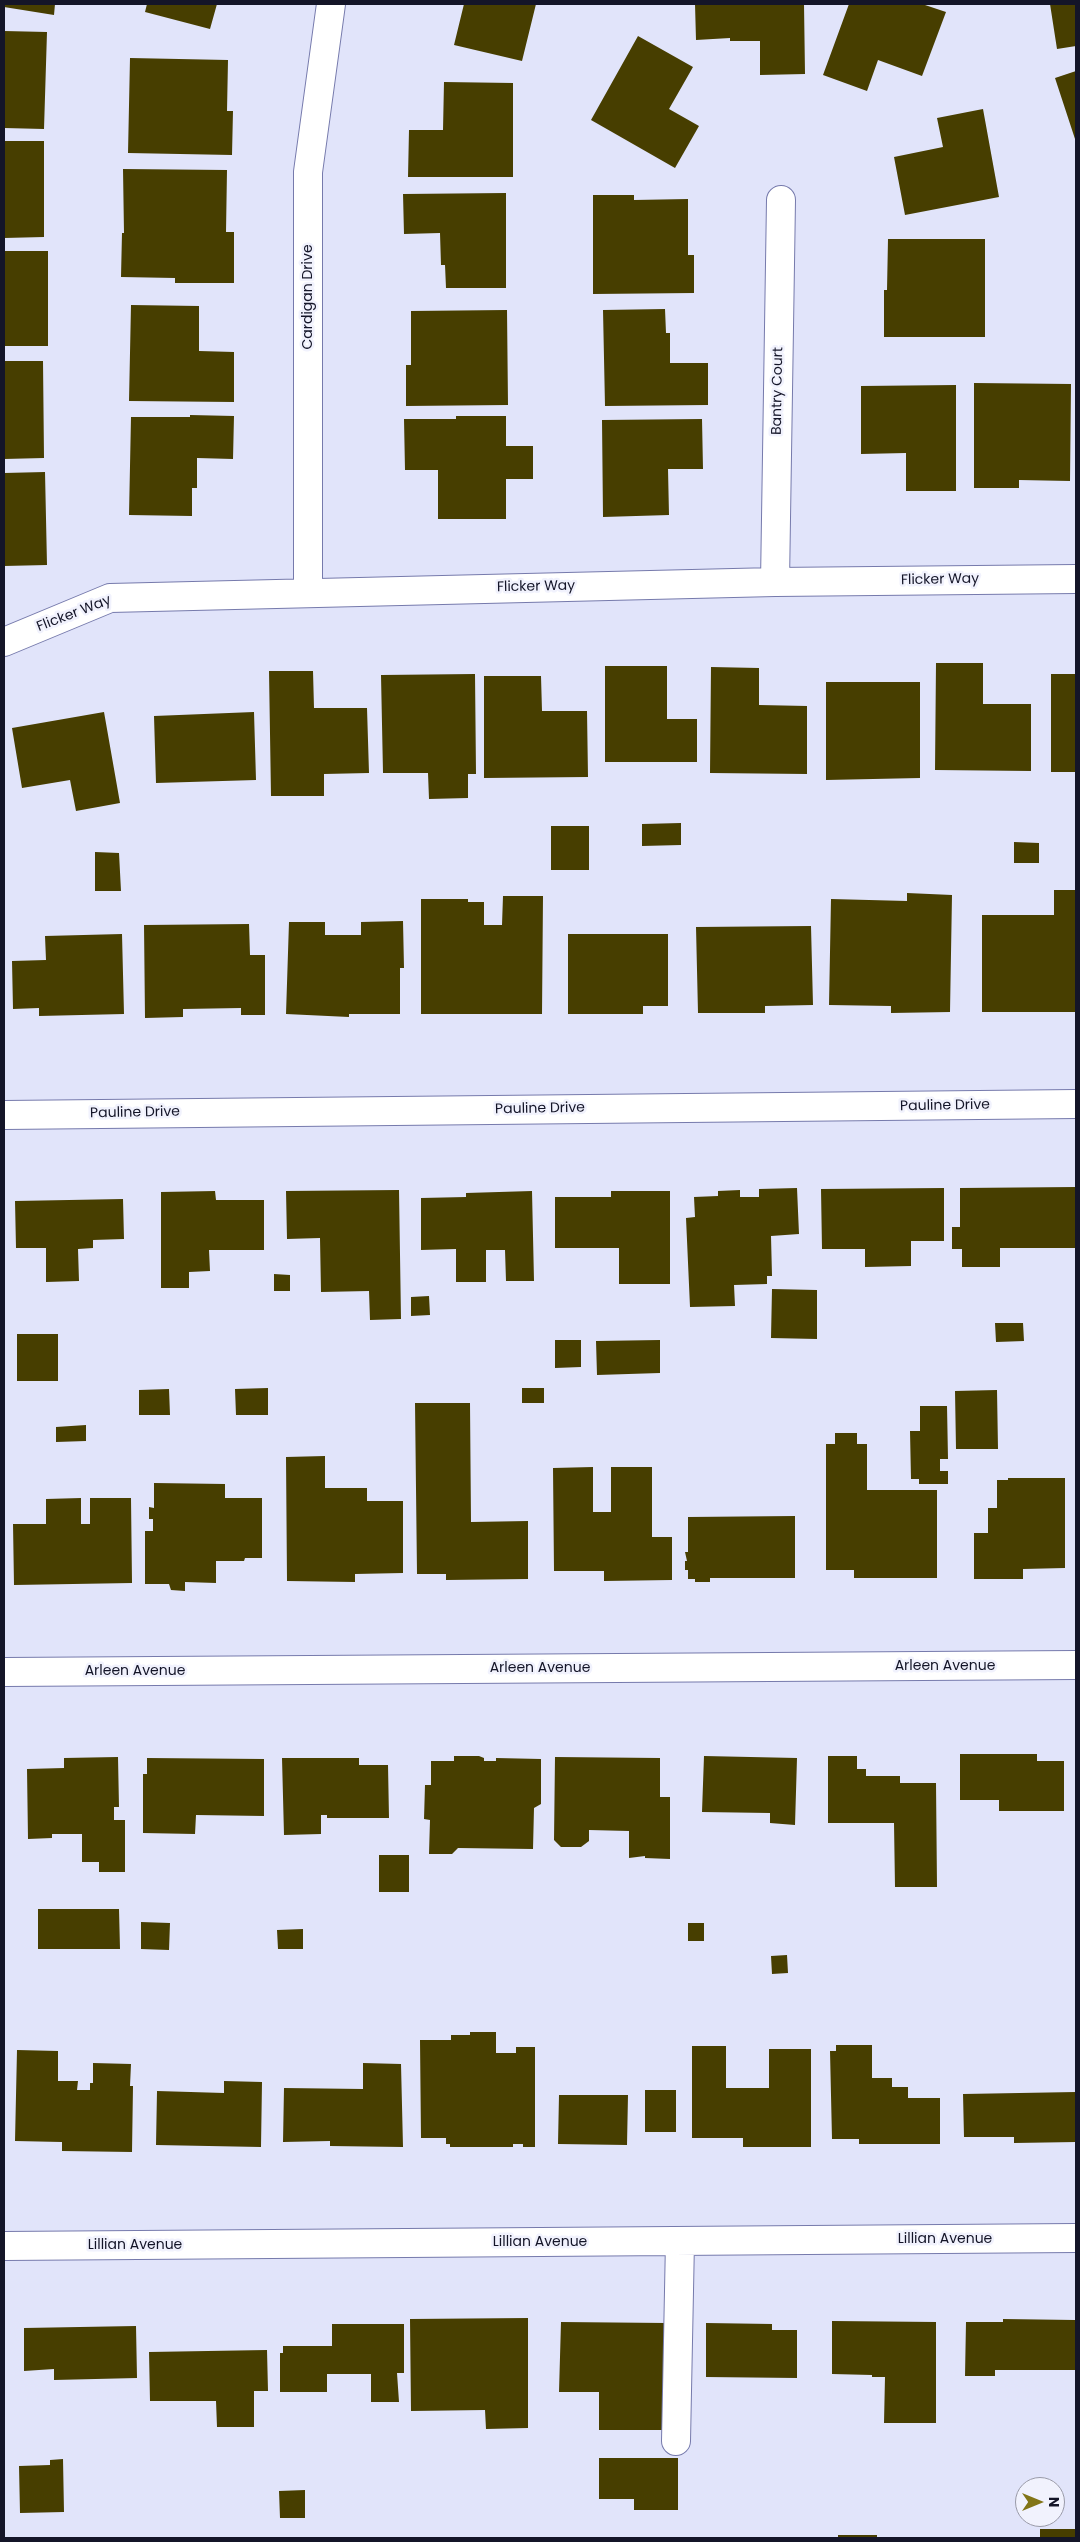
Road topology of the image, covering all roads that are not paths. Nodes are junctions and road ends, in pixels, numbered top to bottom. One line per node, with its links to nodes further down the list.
1 (331, 4): 5 (street, Cardigan Drive)
2 (781, 200): 4 (street, Bantry Court)
3 (1076, 579): 4 (street, Flicker Way)
4 (776, 582): 5 (street, Flicker Way)
5 (308, 591): 6 (street, Flicker Way)
6 (4, 642)
7 (1076, 1104): 8 (street, Pauline Drive)
8 (4, 1114)
9 (1076, 1665): 10 (street, Arleen Avenue)
10 (4, 1672)
11 (1076, 2238): 12 (street, Lillian Avenue)
12 (680, 2240): 13 (street, Lillian Avenue); 14 (street)
13 (4, 2246)
14 (676, 2441)

